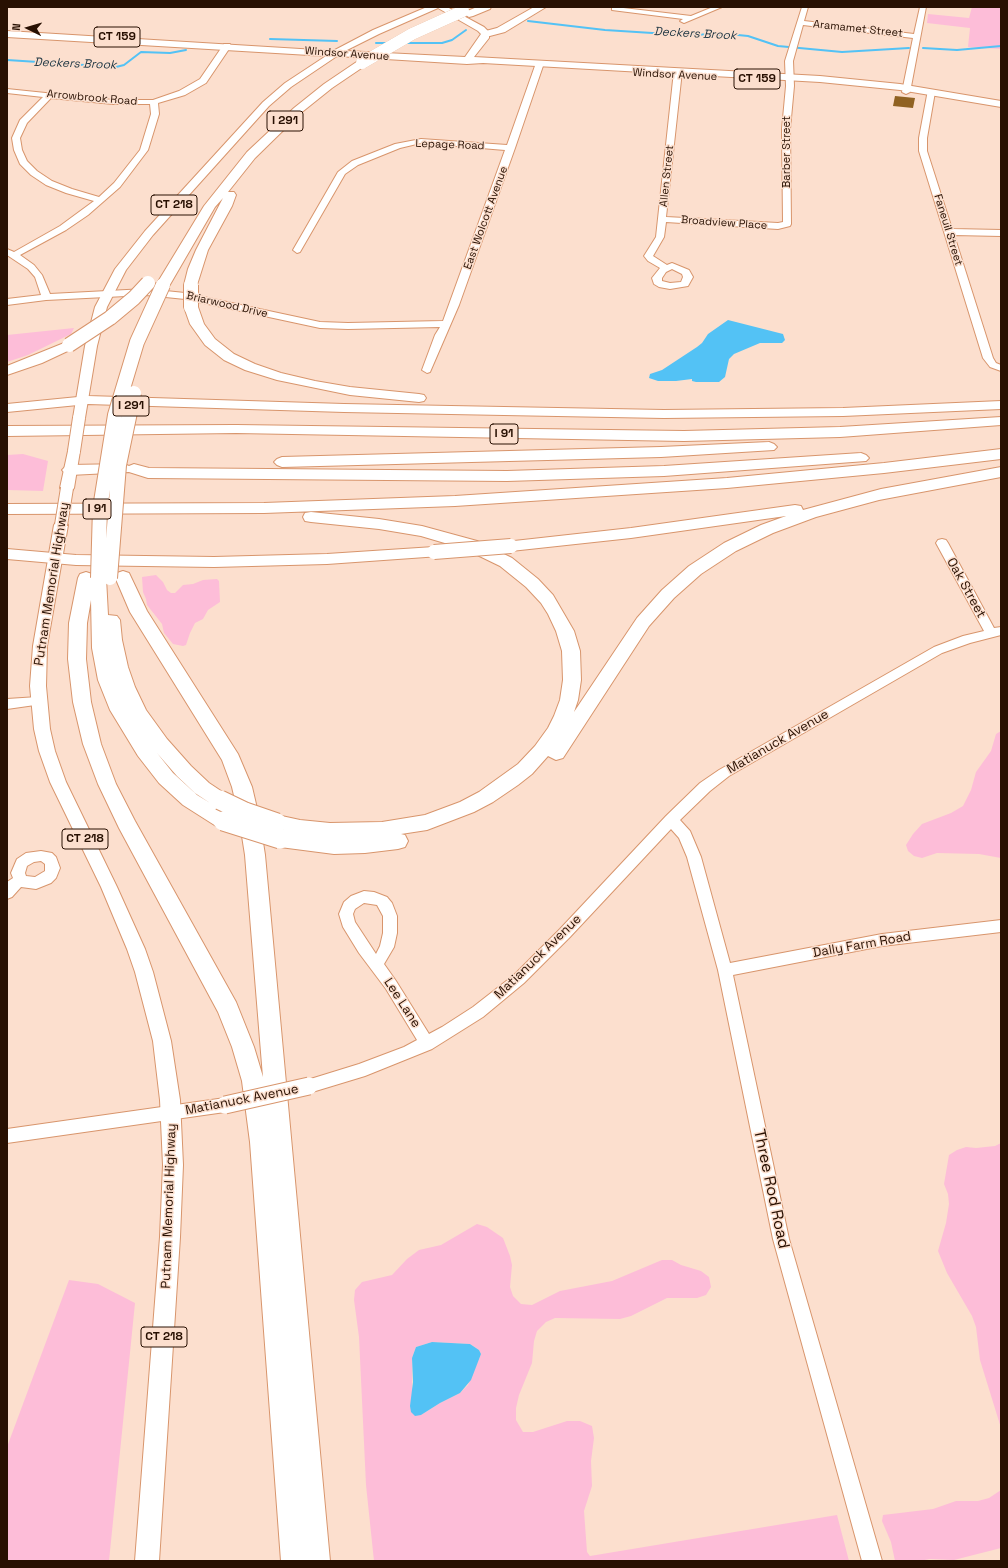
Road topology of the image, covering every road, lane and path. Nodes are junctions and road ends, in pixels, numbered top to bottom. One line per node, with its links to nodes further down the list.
1 (434, 7): 19 (main road, Putnam Memorial Highway)
2 (442, 7): 16 (main road)
3 (486, 7): 9 (highway, I 291)
4 (541, 7): 16 (highway)
5 (719, 7): 10 (street)
6 (805, 7): 12 (street, Barber Street)
7 (923, 7): 17 (street)
8 (614, 9): 10 (street)
9 (468, 10): 32 (highway, I 291)
10 (692, 18): 11 (street)
11 (678, 23)
12 (800, 23): 17 (street, Aramamet Street); 23 (street, Barber Street)
13 (7, 30): 15 (main road, Windsor Avenue / CT 159)
14 (7, 34): 15 (main road, Windsor Avenue / CT 159)
15 (34, 34): 18 (main road, Windsor Avenue / CT 159)
16 (486, 34): 20 (main road)
17 (917, 36): 24 (street)
18 (227, 46): 19 (main road, Windsor Avenue / CT 159); 28 (street, Arrowbrook Road)
19 (335, 53): 20 (main road, Windsor Avenue / CT 159); 42 (main road, Putnam Memorial Highway / CT 218)
20 (467, 62): 21 (main road, Windsor Avenue / CT 159)
21 (539, 65): 22 (main road, Windsor Avenue / CT 159); 31 (street, East Wolcott Avenue)
22 (677, 73): 23 (main road, Windsor Avenue / CT 159); 34 (street, Allen Street)
23 (789, 79): 24 (main road, Windsor Avenue / CT 159); 35 (street, Barber Street)
24 (906, 90): 26 (main road, Windsor Avenue / CT 159)
25 (7, 91): 27 (street, Arrowbrook Road)
26 (931, 94): 29 (main road, Windsor Avenue / CT 159); 30 (main road, Windsor Avenue / CT 159); 36 (street, Faneuil Street)
27 (49, 95): 28 (street, Arrowbrook Road); 33 (street)
28 (154, 102): 33 (street)
29 (1001, 104)
30 (1001, 108)
31 (511, 148): 38 (street, Lepage Road); 45 (street, East Wolcott Avenue)
32 (225, 194): 41 (highway, I 291); 48 (highway, bridge); 52 (highway, bridge)
33 (101, 200): 39 (street)
34 (662, 219): 35 (street, Broadview Place); 40 (street, Allen Street)
35 (785, 225)
36 (948, 232): 37 (street); 46 (street, Faneuil Street)
37 (1001, 233)
38 (297, 250)
39 (11, 253): 43 (street)
40 (665, 268)
41 (169, 285): 71 (highway, I 291, bridge); 71 (highway, I 291, bridge)
42 (108, 293): 43 (street, Briarwood Drive); 45 (street, Briarwood Drive); 49 (main road, Putnam Memorial Highway / CT 218)
43 (46, 297): 44 (street, Briarwood Drive)
44 (7, 302)
45 (447, 324): 47 (street, East Wolcott Avenue)
46 (997, 367)
47 (427, 370)
48 (7, 372)
49 (82, 400): 51 (highway); 52 (highway); 62 (main road, Putnam Memorial Highway / CT 218, bridge)
50 (1001, 405): 52 (highway)
51 (7, 408)
52 (682, 413)
53 (1001, 421): 54 (highway, I 91)
54 (7, 431)
55 (1001, 431): 58 (highway)
56 (7, 441): 58 (highway)
57 (1001, 443): 60 (highway)
58 (798, 444): 61 (highway)
59 (1001, 454): 67 (highway, I 91)
60 (887, 457): 61 (highway); 65 (highway)
61 (134, 469): 62 (highway)
62 (70, 470): 70 (main road, Putnam Memorial Highway / CT 218, bridge)
63 (1001, 472): 64 (highway)
64 (881, 494): 70 (highway, bridge); 76 (highway)
65 (7, 498)
66 (7, 509): 67 (highway, I 91)
67 (188, 509): 76 (highway)
68 (942, 543): 72 (street, Oak Street)
69 (7, 554): 70 (highway)
70 (55, 559): 73 (main road, Putnam Memorial Highway / CT 218)
71 (104, 578): 76 (highway, bridge); 76 (highway, bridge); 86 (highway); 87 (highway)
72 (996, 632): 75 (street, Matianuck Avenue)
73 (38, 701): 74 (street); 83 (main road, Putnam Memorial Highway / CT 218)
74 (7, 704)
75 (672, 820): 81 (street, Three Rod Road); 82 (street, Matianuck Avenue)
76 (279, 831)
77 (21, 880): 78 (street)
78 (7, 894)
79 (1001, 926): 81 (street, Dally Farm Road)
80 (375, 964): 82 (street, Lee Lane)
81 (725, 970): 88 (street, Three Rod Road)
82 (427, 1044): 83 (street, Matianuck Avenue, bridge)
83 (171, 1113): 84 (street, Matianuck Avenue); 85 (main road, Putnam Memorial Highway / CT 218)
84 (7, 1136)
85 (147, 1561)
86 (295, 1561)
87 (316, 1561)
88 (872, 1561)

